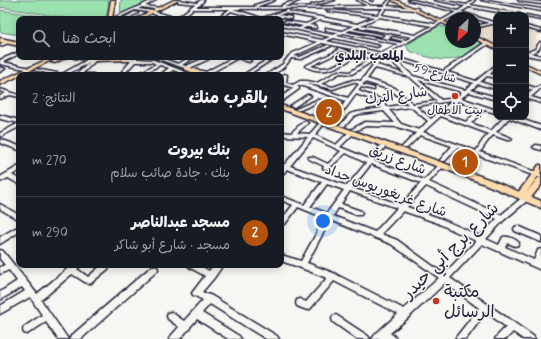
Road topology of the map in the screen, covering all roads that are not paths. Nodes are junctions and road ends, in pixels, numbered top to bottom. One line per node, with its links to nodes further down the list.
1 (113, 0): 59 (main road)
2 (117, 0): 60 (main road)
3 (155, 0): 27 (street)
4 (177, 0): 25 (street); 41 (main road); 48 (main road)
5 (203, 0): 25 (street)
6 (262, 0): 21 (street)
7 (274, 0): 21 (street)
8 (300, 0): 36 (street)
9 (334, 0): 18 (street)
10 (358, 0): 30 (street)
11 (390, 0): 31 (street)
12 (394, 0): 22 (main road); 44 (main road)
13 (409, 0): 28 (street)
14 (435, 0): 23 (street); 28 (street)
15 (454, 0): 23 (street)
16 (482, 0): 43 (street)
17 (521, 0): 20 (street); 24 (street)
18 (327, 1): 37 (street); 39 (street)
19 (473, 1): 29 (street); 32 (street)
20 (527, 1): 24 (street); 43 (street)
21 (269, 2): 35 (street)
22 (401, 2): 28 (street); 44 (main road)
23 (450, 3): 29 (street)
24 (541, 3)
25 (199, 4): 33 (street)
26 (244, 4): 34 (street)
27 (142, 6): 41 (street); 46 (street)
28 (427, 6): 44 (street); 51 (street)
29 (468, 6): 42 (street); 52 (street)
30 (370, 7): 31 (street); 40 (street)
31 (384, 7): 44 (street); 71 (street)
32 (498, 7): 43 (street); 47 (street)
33 (194, 8): 34 (street); 66 (street)
34 (234, 8): 35 (street); 67 (street); 68 (street)
35 (252, 8): 36 (street)
36 (278, 8): 37 (street)
37 (298, 8): 38 (street); 49 (street); 50 (street)
38 (343, 8): 39 (street); 50 (street)
39 (350, 8): 40 (street)
40 (357, 8): 58 (street)
41 (159, 9): 48 (main road)
42 (484, 9): 47 (street); 53 (street)
43 (520, 9): 45 (street); 55 (street)
44 (417, 10): 82 (main road)
45 (541, 10)
46 (136, 11): 48 (street); 61 (street); 62 (street)
47 (494, 11): 54 (street)
48 (153, 12): 63 (main road); 64 (main road); 65 (street)
49 (284, 12): 57 (street); 76 (street)
50 (335, 12): 56 (street); 76 (street)
51 (448, 12)
52 (458, 12)
53 (479, 12)
54 (500, 12)
55 (518, 12)
56 (356, 13): 58 (street); 73 (street)
57 (276, 15): 69 (street); 70 (street)
58 (374, 15): 71 (street)
59 (113, 16)
60 (114, 16)
61 (122, 16)
62 (129, 16)
63 (144, 16)
64 (147, 16)
65 (167, 16)
66 (182, 16)
67 (223, 16)
68 (253, 16)
69 (272, 16)
70 (280, 16)
71 (379, 16): 87 (street); 90 (street)
72 (284, 17): 75 (street)
73 (348, 17)
74 (529, 17): 78 (street)
75 (289, 18)
76 (321, 18): 79 (street); 85 (street)
77 (481, 19): 83 (street)
78 (541, 19)
79 (338, 21): 86 (street); 90 (street)
80 (445, 21): 82 (street)
81 (284, 22): 85 (street)
82 (440, 22): 84 (main road); 87 (street)
83 (491, 22): 92 (street)
84 (445, 24)
85 (306, 25): 95 (street); 99 (street)
86 (332, 25)
87 (435, 25): 91 (main road); 105 (street)
88 (481, 25): 92 (street)
89 (284, 26): 95 (street)
90 (358, 26): 96 (street); 105 (street)
91 (445, 26)
92 (485, 26): 93 (street)
93 (481, 27)
94 (529, 28): 98 (street)
95 (298, 29): 99 (street); 102 (street)
96 (350, 29): 100 (street); 103 (street)
97 (327, 30): 100 (street)
98 (541, 30)
99 (310, 31): 104 (street)
100 (342, 32): 104 (street); 107 (street)
101 (284, 33): 102 (street)
102 (288, 34): 111 (street)
103 (381, 35)
104 (333, 36): 111 (street); 114 (street)
105 (415, 36): 110 (street)
106 (393, 38): 110 (street)
107 (377, 39): 109 (street); 115 (street)
108 (481, 40): 112 (main road)
109 (386, 41): 116 (street); 120 (street)
110 (406, 41): 116 (street)
111 (321, 42): 119 (street); 122 (street); 124 (street)
112 (486, 42): 121 (main road); 178 (street)
113 (1, 43): 118 (highway)
114 (363, 43): 115 (street); 122 (street)
115 (372, 44): 120 (street)
116 (401, 44): 128 (street)
117 (541, 44): 126 (street)
118 (16, 45)
119 (329, 46): 123 (street); 130 (street)
120 (377, 46): 125 (street)
121 (493, 46)
122 (357, 49): 125 (street)
123 (342, 50): 131 (street); 134 (street)
124 (299, 51): 130 (street); 132 (street)
125 (369, 51): 128 (street)
126 (529, 53)
127 (16, 54): 151 (street)
128 (383, 54): 135 (street); 149 (street)
129 (529, 54): 133 (street)
130 (308, 55): 132 (street); 134 (street)
131 (355, 55): 150 (street); 153 (street)
132 (290, 57): 177 (street)
133 (541, 57)
134 (322, 59): 153 (street)
135 (394, 59): 149 (street); 178 (street); 181 (street)
136 (47, 60): 160 (main road)
137 (50, 60): 163 (main road)
138 (54, 60): 164 (main road)
139 (58, 60): 161 (main road)
140 (90, 60): 167 (street)
141 (91, 60): 168 (street)
142 (131, 60): 169 (street)
143 (156, 60): 152 (street)
144 (160, 60): 158 (street)
145 (191, 60): 158 (street)
146 (203, 60): 158 (street)
147 (233, 60): 175 (street)
148 (268, 60): 176 (street)
149 (379, 60): 150 (street); 154 (street)
150 (370, 61): 189 (street)
151 (0, 62): 160 (street)
152 (160, 63): 157 (street); 170 (street)
153 (314, 63): 155 (street)
154 (374, 66): 181 (street, شارع 59); 192 (street)
155 (324, 67)
156 (529, 67): 179 (main road)
157 (173, 68): 171 (street); 172 (street)
158 (184, 68): 173 (highway); 174 (highway)
159 (493, 68): 180 (street)
160 (29, 69): 162 (main road)
161 (36, 70): 165 (main road); 166 (street)
162 (24, 72)
163 (26, 72)
164 (31, 72)
165 (32, 72)
166 (47, 72)
167 (68, 72)
168 (81, 72)
169 (123, 72)
170 (144, 72)
171 (168, 72)
172 (183, 72)
173 (191, 72)
174 (197, 72)
175 (212, 72)
176 (249, 72)
177 (274, 72)
178 (444, 72): 190 (street)
179 (541, 73)
180 (486, 74): 182 (street); 190 (street)
181 (411, 76): 202 (street, شارع 59); 215 (street)
182 (493, 76)
183 (16, 77): 187 (main road)
184 (16, 77): 187 (main road)
185 (318, 78): 189 (street)
186 (16, 79): 187 (main road)
187 (10, 80): 191 (main road); 197 (main road)
188 (300, 81): 194 (street); 195 (street); 213 (street)
189 (324, 81): 194 (street)
190 (477, 82): 198 (street); 202 (street)
191 (0, 83)
192 (362, 83): 194 (street); 200 (street); 203 (street); 218 (street)
193 (284, 84): 195 (street)
194 (318, 84)
195 (294, 86): 208 (street)
196 (529, 86): 199 (street)
197 (0, 87)
198 (493, 87)
199 (539, 88): 207 (street)
200 (372, 89)
201 (0, 90): 204 (street)
202 (467, 91): 210 (street, شارع 59); 211 (street)
203 (356, 92): 213 (street); 223 (street)
204 (10, 93): 205 (street); 209 (street)
205 (16, 95)
206 (309, 96): 219 (street)
207 (529, 96)
208 (284, 97)
209 (0, 98)
210 (493, 98)
211 (458, 99): 215 (street, شارع الترك); 220 (street); 222 (street)
212 (529, 99): 216 (street)
213 (349, 100): 224 (street)
214 (319, 101): 219 (street)
215 (440, 101): 218 (street, شارع الترك); 220 (street)
216 (541, 102)
217 (284, 103): 219 (highway)
218 (412, 105): 223 (street, شارع الترك); 231 (street)
219 (295, 107): 232 (highway)
220 (448, 107): 227 (street)
221 (284, 108): 232 (highway)
222 (484, 108): 225 (street); 235 (street)
223 (385, 109): 226 (street, شارع الترك); 237 (street)
224 (342, 110): 226 (street); 232 (street)
225 (493, 111)
226 (355, 114): 236 (street, شارع الترك)
227 (440, 114): 231 (street); 235 (street)
228 (0, 117): 234 (street)
229 (505, 120): 242 (street)
230 (517, 120): 239 (street)
231 (431, 121): 241 (street)
232 (325, 122): 236 (highway); 240 (highway); 246 (street)
233 (305, 123): 244 (street)
234 (16, 124)
235 (467, 124): 242 (street)
236 (343, 125): 240 (highway)
237 (399, 125): 240 (street); 241 (street)
238 (16, 126): 245 (street)
239 (541, 128)
240 (353, 131): 249 (highway); 252 (street); 253 (highway)
241 (419, 132): 250 (street); 253 (street)
242 (492, 133): 247 (street); 255 (street)
243 (284, 134): 244 (street, شارع زريق)
244 (292, 135): 246 (street, شارع زريق)
245 (0, 136)
246 (312, 136): 252 (street, شارع زريق); 259 (street)
247 (509, 139)
248 (0, 141): 251 (street)
249 (384, 145): 257 (street); 258 (highway)
250 (456, 145): 255 (street); 258 (street)
251 (16, 147)
252 (337, 147): 254 (street, شارع زريق)
253 (405, 147): 258 (highway)
254 (345, 151): 256 (street); 257 (street, شارع زريق)
255 (477, 153): 264 (street)
256 (311, 158)
257 (370, 162): 268 (street, شارع زريق); 269 (street)
258 (443, 163): 268 (street); 270 (highway)
259 (284, 165)
260 (284, 166): 267 (street, شارع غريغوريوس حداد)
261 (541, 167): 264 (main road, شارع برج أبي حيدر)
262 (16, 170): 263 (street)
263 (8, 175): 265 (street); 266 (street)
264 (540, 176): 270 (main road, شارع برج أبي حيدر)
265 (0, 180)
266 (16, 180)
267 (326, 181): 269 (street, شارع غريغوريوس حداد); 277 (street)
268 (426, 183): 278 (street); 282 (street, شارع زريق)
269 (348, 188): 274 (street); 278 (street, شارع غريغوريوس حداد)
270 (525, 195): 272 (highway); 275 (highway); 282 (street, شارع برج أبي حيدر)
271 (284, 199): 273 (street)
272 (541, 199)
273 (297, 204): 277 (street); 283 (street)
274 (336, 205): 279 (street); 281 (street)
275 (541, 205)
276 (0, 206): 280 (street)
277 (306, 207): 281 (street)
278 (402, 207): 286 (street); 288 (street, شارع غريغوريوس حداد)
279 (359, 213)
280 (16, 216)
281 (329, 216): 286 (street); 296 (street)
282 (502, 218): 288 (street, شارع برج أبي حيدر)
283 (284, 221)
284 (518, 229): 287 (street)
285 (16, 231): 289 (street)
286 (378, 234): 307 (street)
287 (541, 239)
288 (483, 240): 291 (street, شارع غريغوريوس حداد); 307 (street, شارع برج أبي حيدر)
289 (0, 241)
290 (515, 243): 291 (street)
291 (500, 248): 297 (street, شارع غريغوريوس حداد)
292 (541, 252): 297 (street)
293 (1, 254): 295 (street)
294 (284, 259): 296 (street)
295 (11, 263): 304 (street); 308 (street)
296 (303, 264): 306 (street)
297 (539, 266)
298 (74, 268): 310 (street)
299 (76, 268): 300 (street)
300 (104, 268)
301 (197, 268): 305 (street)
302 (217, 268): 305 (street)
303 (154, 269): 325 (street)
304 (0, 271)
305 (211, 276): 311 (street)
306 (333, 276): 312 (street); 316 (street)
307 (445, 278): 313 (street); 316 (street, شارع برج أبي حيدر)
308 (23, 282): 309 (street); 310 (street)
309 (0, 296)
310 (33, 296): 314 (street); 317 (street)
311 (209, 299): 315 (street); 328 (street)
312 (300, 303)
313 (485, 307): 320 (street); 330 (street)
314 (0, 310)
315 (197, 314): 321 (street); 327 (street)
316 (406, 314): 323 (street, شارع برج أبي حيدر)
317 (47, 316): 322 (street); 324 (street)
318 (171, 316): 321 (street)
319 (336, 319): 329 (street)
320 (512, 326): 331 (street); 332 (street)
321 (186, 327): 326 (street)
322 (27, 330)
323 (384, 337)
324 (63, 339)
325 (74, 339)
326 (175, 339)
327 (236, 339)
328 (272, 339)
329 (365, 339)
330 (460, 339)
331 (500, 339)
332 (530, 339)

